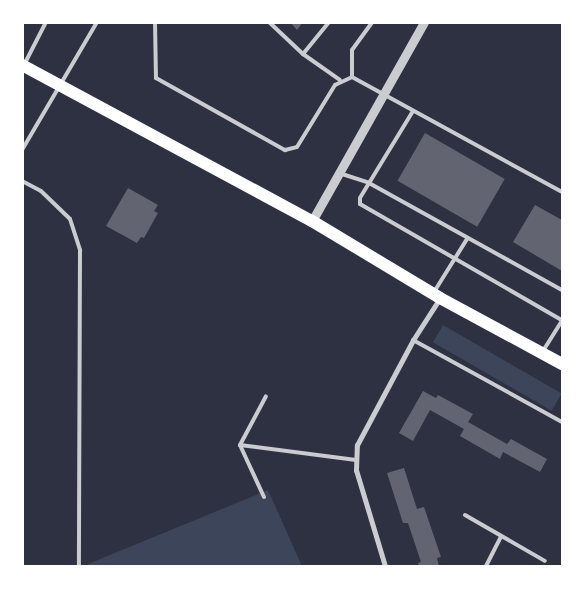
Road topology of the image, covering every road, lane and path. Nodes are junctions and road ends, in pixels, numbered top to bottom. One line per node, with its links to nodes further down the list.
1 (46, 22): 9 (lane)
2 (97, 22): 12 (lane)
3 (155, 22): 11 (lane)
4 (269, 22): 8 (lane)
5 (328, 22): 8 (lane)
6 (372, 22): 10 (lane)
7 (424, 22): 13 (street)
8 (303, 54): 11 (lane)
9 (23, 66): 12 (main road)
10 (352, 77): 11 (lane); 13 (lane)
11 (340, 80)
12 (62, 87): 15 (lane); 20 (main road)
13 (384, 91): 14 (lane); 16 (street)
14 (413, 111): 18 (lane); 19 (lane)
15 (22, 150)
16 (339, 173): 18 (lane); 20 (street)
17 (22, 180): 37 (lane)
18 (368, 183): 21 (lane); 22 (lane)
19 (562, 192)
20 (312, 222): 24 (main road)
21 (467, 239): 22 (lane); 23 (lane)
22 (454, 260): 24 (lane); 25 (lane)
23 (562, 290)
24 (436, 296): 26 (street); 27 (main road)
25 (562, 320): 27 (lane)
26 (414, 340): 30 (lane); 32 (street)
27 (542, 353): 28 (main road)
28 (562, 364)
29 (266, 396): 31 (lane)
30 (562, 422)
31 (240, 445): 32 (lane); 33 (lane)
32 (356, 460): 38 (street)
33 (264, 497)
34 (465, 515): 35 (lane)
35 (501, 537): 36 (lane); 39 (lane)
36 (545, 561)
37 (79, 566)
38 (385, 566)
39 (486, 566)

